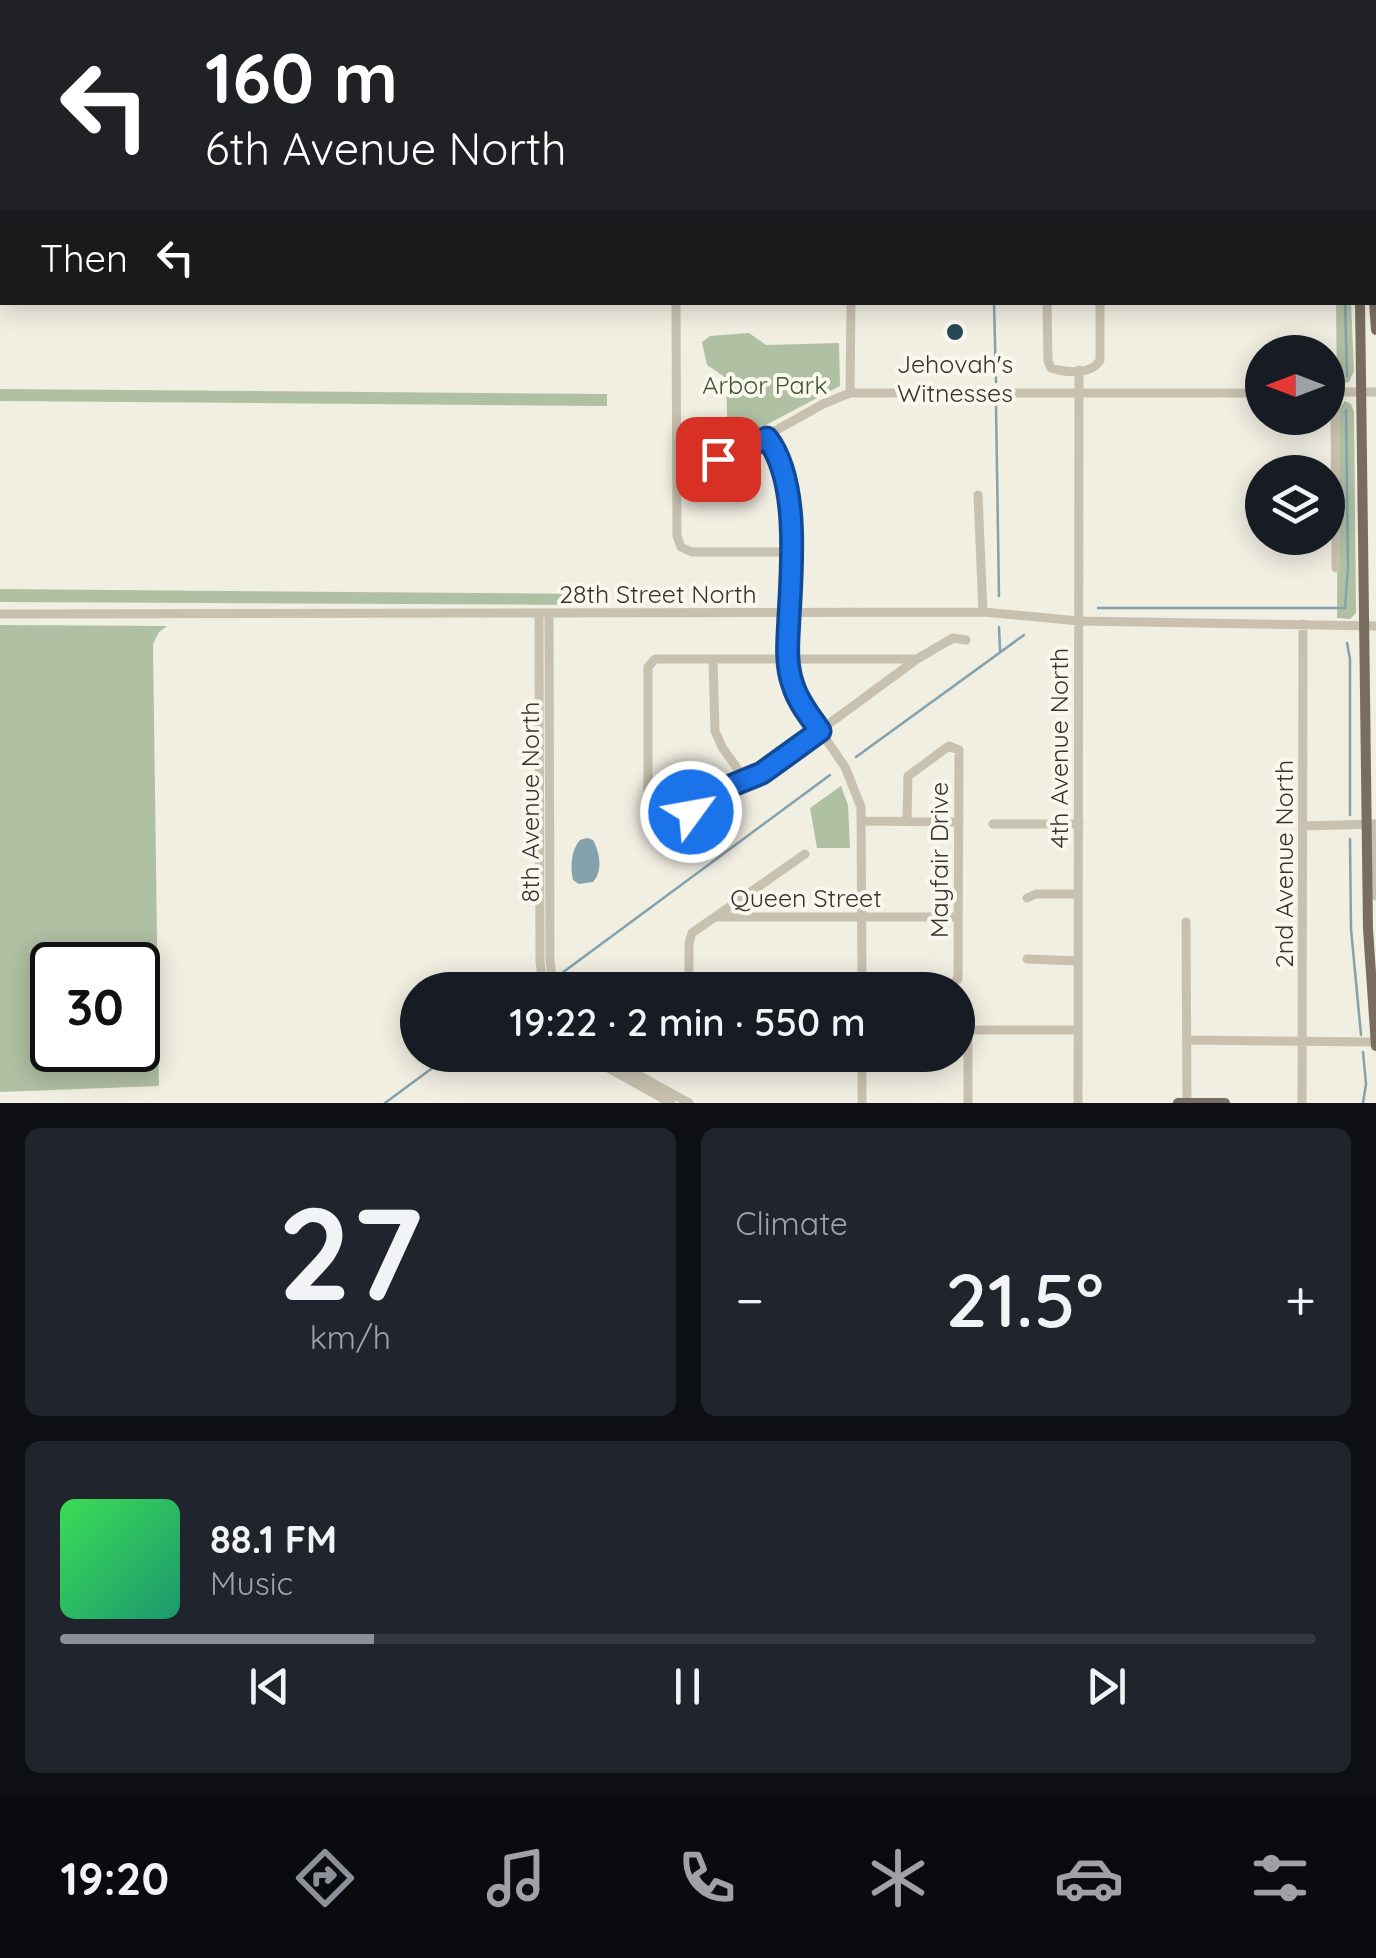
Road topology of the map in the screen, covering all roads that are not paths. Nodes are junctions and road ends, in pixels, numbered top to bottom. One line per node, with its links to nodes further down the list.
1 (676, 305): 17 (street)
2 (851, 305): 13 (street)
3 (1047, 305): 8 (street)
4 (1100, 305): 8 (street)
5 (1360, 305): 11 (main road)
6 (1374, 305): 7 (main road)
7 (1376, 330)
8 (1078, 370): 14 (street, 4th Avenue North)
9 (1245, 392): 14 (street)
10 (1345, 392): 11 (street)
11 (1360, 392): 12 (street); 27 (main road)
12 (1376, 392)
13 (850, 393): 14 (street); 16 (street)
14 (1079, 394): 25 (street, 4th Avenue North)
15 (1332, 435): 20 (street)
16 (767, 438): 17 (street); 19 (street)
17 (677, 460): 19 (street)
18 (978, 495): 21 (street)
19 (789, 552): 22 (street)
20 (1336, 568)
21 (983, 612): 22 (street, 28th Street North); 25 (street, 28th Street North)
22 (790, 613): 24 (street, 28th Street North); 30 (street)
23 (0, 614): 24 (street, 28th Street North)
24 (544, 614): 51 (street, 8th Avenue North); 52 (street, 8th Avenue North)
25 (1079, 621): 26 (street, 28th Street North); 38 (street, 4th Avenue North)
26 (1304, 624): 27 (street, 28th Street North); 40 (street, 2nd Avenue North)
27 (1370, 626): 39 (main road)
28 (966, 640): 31 (street)
29 (714, 659): 30 (street); 33 (street); 33 (street)
30 (787, 659): 31 (street); 32 (street)
31 (917, 659): 32 (street)
32 (820, 731): 33 (street); 34 (street)
33 (747, 782)
34 (862, 821): 35 (street); 47 (street)
35 (907, 821): 36 (street); 36 (street, Mayfair Drive)
36 (960, 822): 46 (street, Mayfair Drive)
37 (992, 824): 38 (street)
38 (1079, 824): 42 (street, 4th Avenue North)
39 (1371, 825): 40 (street); 43 (street); 60 (main road)
40 (1303, 826): 59 (street, 2nd Avenue North)
41 (805, 854): 45 (street)
42 (1078, 894): 44 (street); 50 (street, 4th Avenue North)
43 (1376, 896)
44 (1027, 898)
45 (715, 917): 47 (street, Queen Street); 53 (street)
46 (958, 917): 47 (street, Queen Street); 55 (street, Mayfair Drive)
47 (862, 918): 54 (street)
48 (1186, 922): 58 (street)
49 (1027, 959): 50 (street)
50 (1078, 961): 57 (street, 4th Avenue North)
51 (542, 972)
52 (552, 972)
53 (689, 972)
54 (862, 972)
55 (958, 972)
56 (975, 1030): 57 (street)
57 (1077, 1030): 69 (street, 4th Avenue North)
58 (1187, 1040): 59 (street); 71 (street)
59 (1302, 1042): 60 (street); 73 (street, 2nd Avenue North)
60 (1376, 1044)
61 (616, 1072): 65 (street)
62 (633, 1072): 66 (street)
63 (862, 1072): 67 (street)
64 (966, 1072): 68 (street)
65 (672, 1103)
66 (689, 1103)
67 (862, 1103)
68 (968, 1103)
69 (1078, 1103)
70 (1178, 1103): 71 (main road)
71 (1187, 1103): 72 (main road)
72 (1224, 1103)
73 (1302, 1103)

